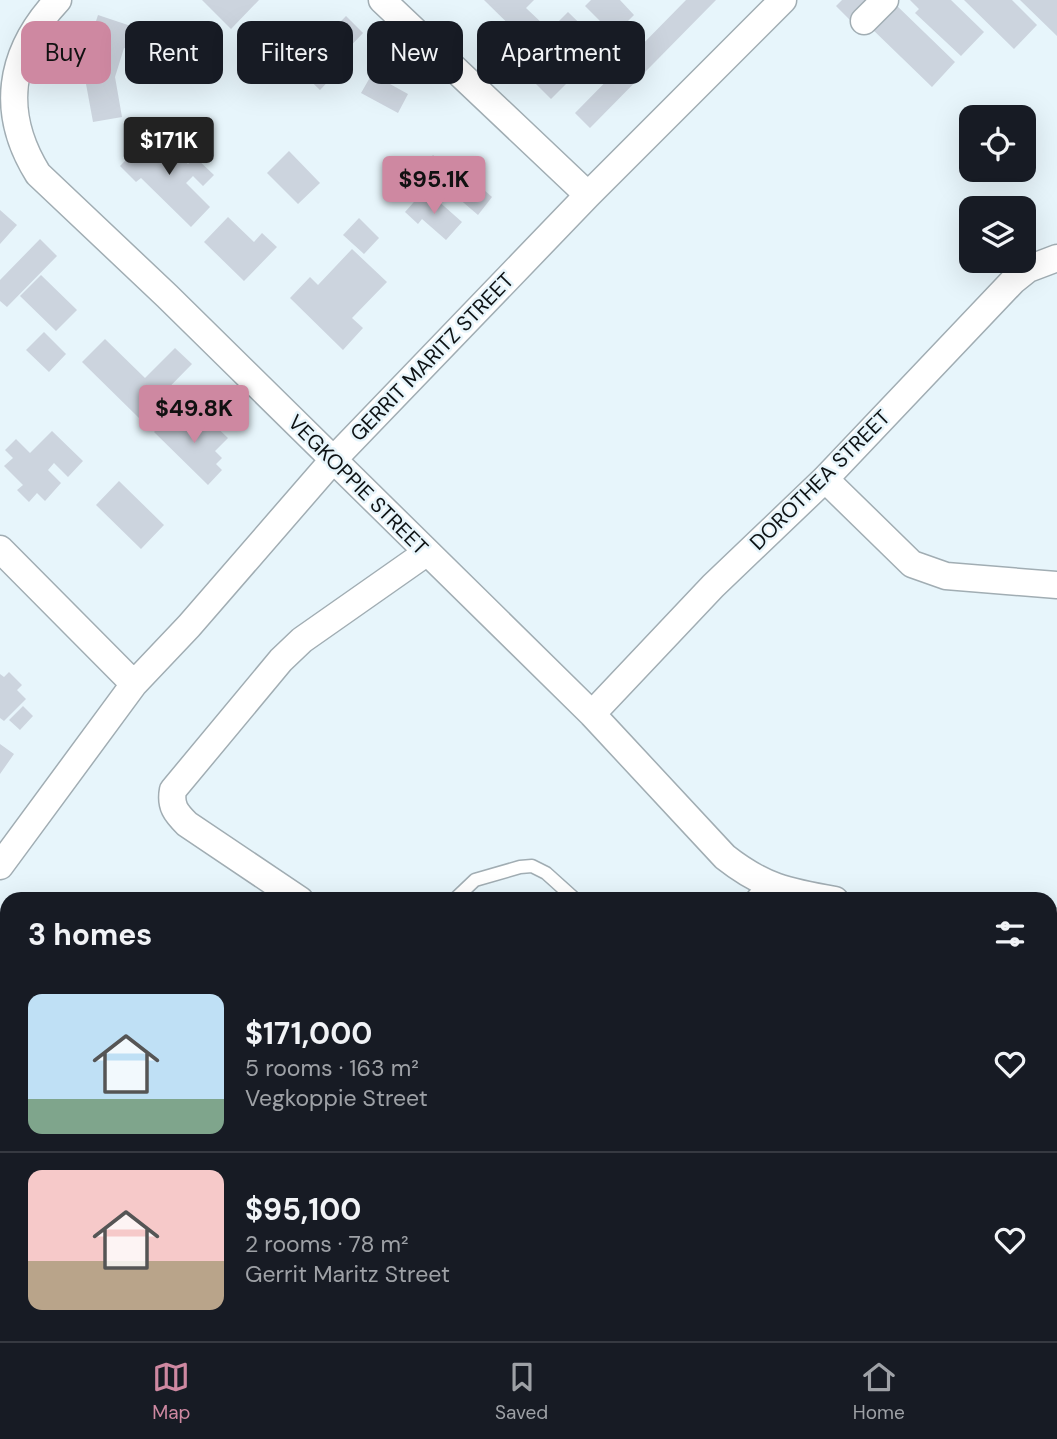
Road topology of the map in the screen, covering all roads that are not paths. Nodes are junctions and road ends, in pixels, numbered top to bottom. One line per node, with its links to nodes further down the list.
1 (58, 0): 8 (street, VEGKOPPIE STREET)
2 (382, 0): 6 (street)
3 (783, 0): 6 (street, GERRIT MARITZ STREET)
4 (885, 0): 5 (street)
5 (864, 22)
6 (588, 195): 8 (street, GERRIT MARITZ STREET)
7 (1057, 258): 9 (street, DOROTHEA STREET)
8 (333, 460): 11 (street, VEGKOPPIE STREET); 13 (street, GERRIT MARITZ STREET)
9 (825, 479): 12 (street); 14 (street, DOROTHEA STREET)
10 (0, 549): 13 (street)
11 (426, 553): 14 (street, VEGKOPPIE STREET); 16 (street)
12 (1057, 585)
13 (134, 684): 15 (street, GERRIT MARITZ STREET)
14 (592, 714): 19 (street, VEGKOPPIE STREET)
15 (0, 866)
16 (288, 892)
17 (462, 892): 18 (lane)
18 (567, 892)
19 (768, 892)

